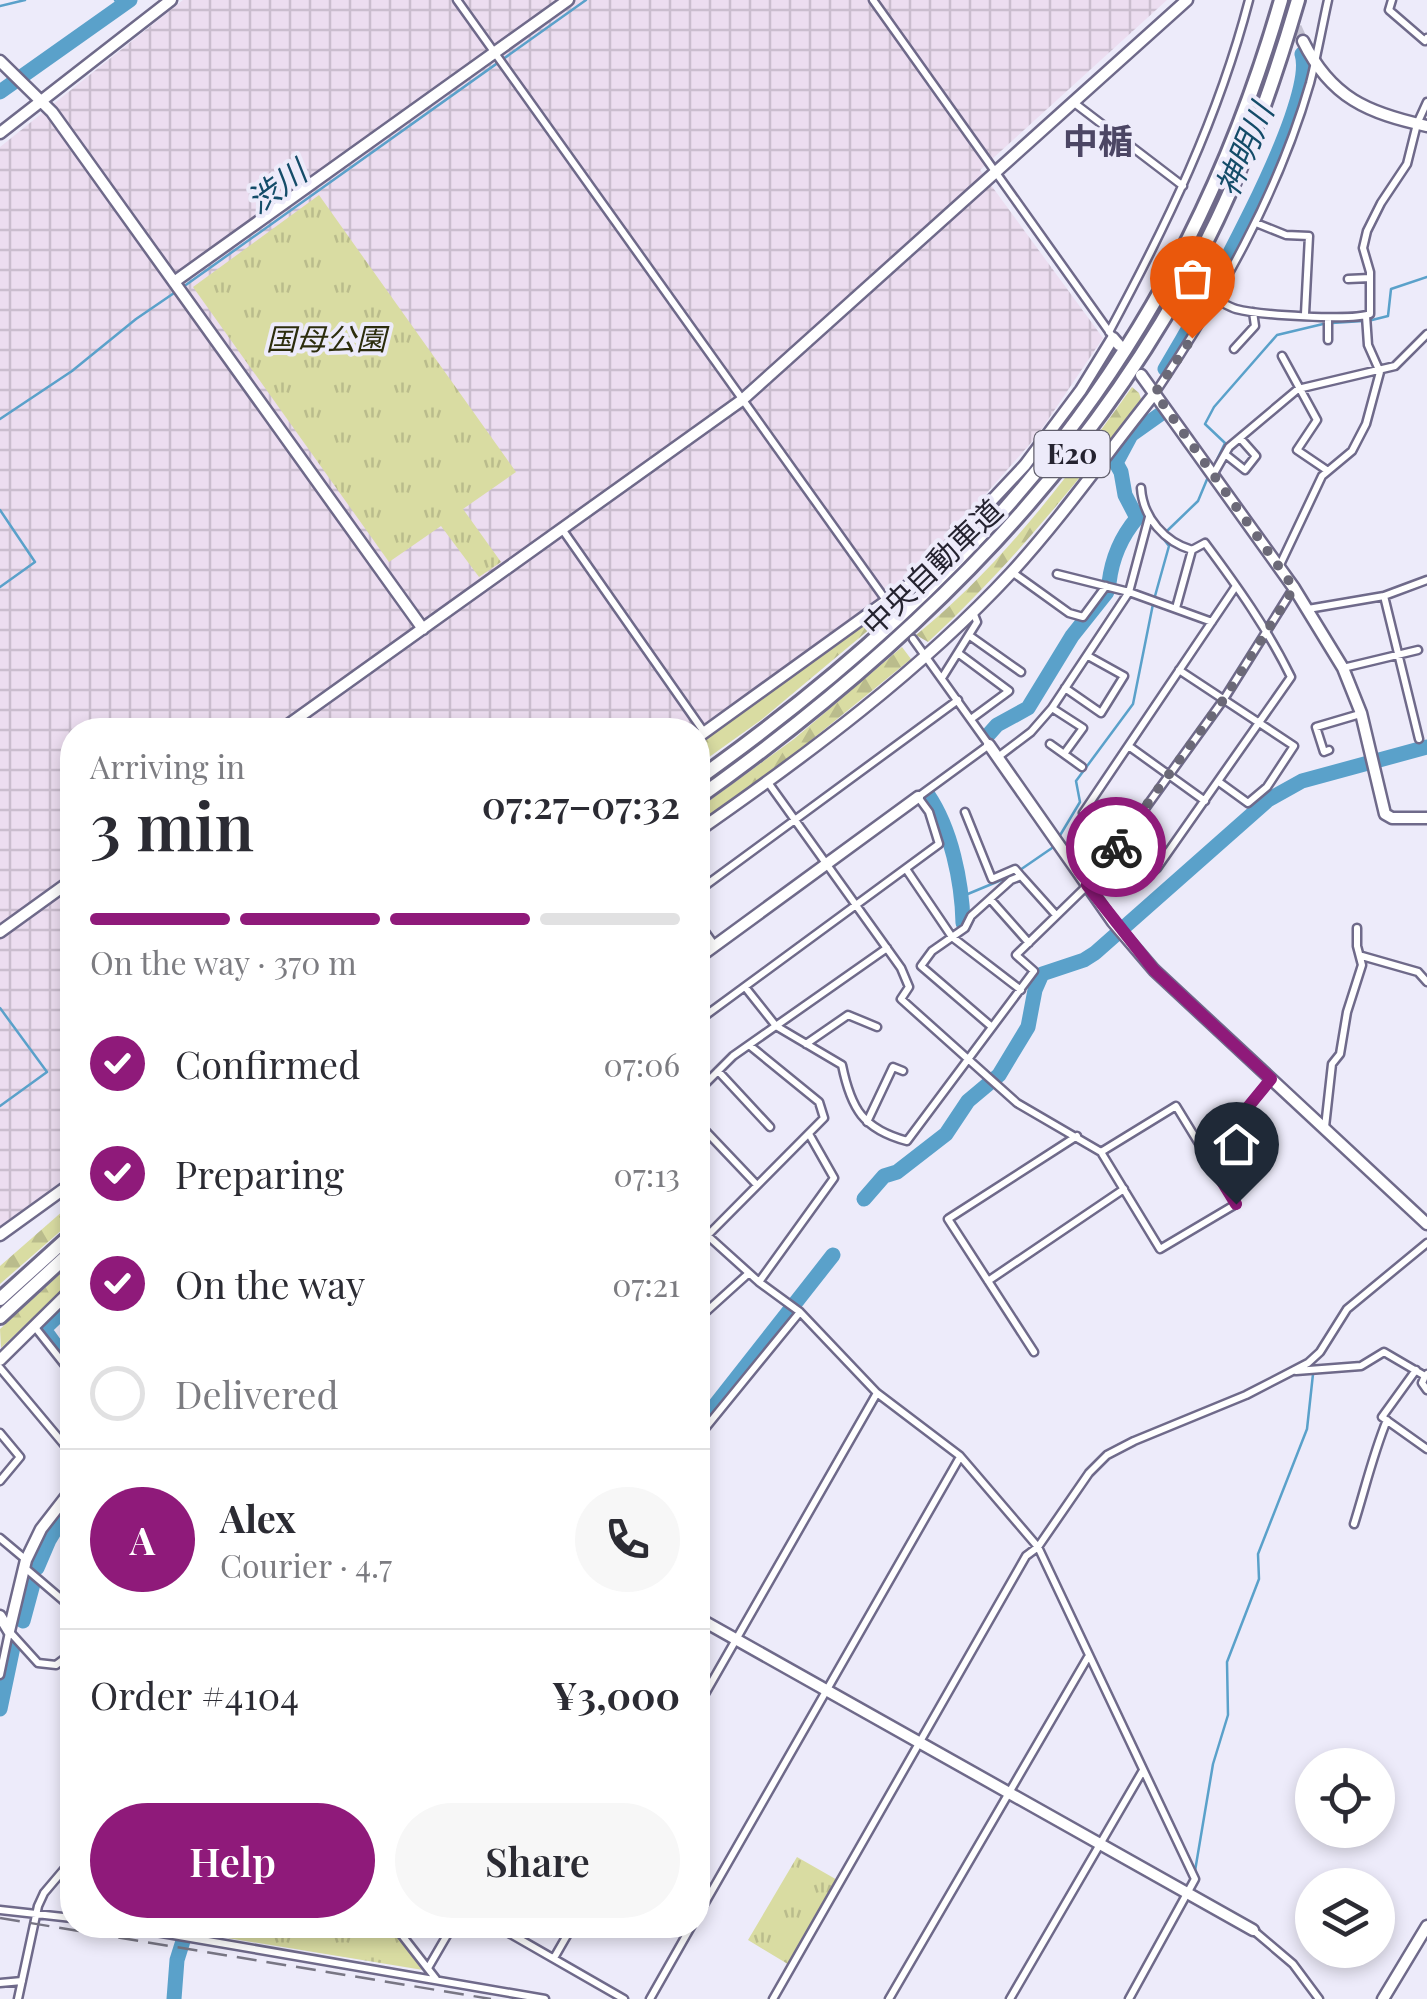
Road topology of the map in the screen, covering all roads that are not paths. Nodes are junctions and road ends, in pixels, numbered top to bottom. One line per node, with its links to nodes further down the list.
1 (172, 0): 16 (street)
2 (456, 0): 13 (street)
3 (568, 0): 13 (street)
4 (873, 0): 21 (street)
5 (1187, 0): 17 (street)
6 (1249, 0): 22 (street)
7 (1281, 0): 95 (highway, 中央自動車道 / E20)
8 (1298, 0): 99 (highway, 中央自動車道 / E20)
9 (1328, 0): 15 (street)
10 (1392, 0): 11 (street)
11 (1427, 38)
12 (1303, 41): 15 (street)
13 (495, 54): 26 (street); 41 (street)
14 (0, 61): 16 (street)
15 (1313, 62): 19 (street); 23 (street)
16 (41, 100): 20 (street); 26 (street)
17 (1072, 101): 21 (street); 22 (street)
18 (1427, 102): 19 (street)
19 (1422, 125): 24 (street)
20 (0, 133)
21 (996, 170): 33 (street); 41 (street)
22 (1183, 186): 33 (street)
23 (1256, 224): 27 (street); 29 (street)
24 (1370, 278): 25 (street); 30 (street)
25 (1348, 279)
26 (178, 287): 64 (street)
27 (1215, 299): 28 (street); 40 (street)
28 (1253, 312): 29 (street); 35 (street)
29 (1305, 314): 31 (street)
30 (1366, 316): 31 (street); 37 (street)
31 (1328, 318): 34 (street)
32 (1427, 334): 37 (street)
33 (1114, 338): 59 (street)
34 (1328, 340)
35 (1234, 349)
36 (1282, 356): 39 (street)
37 (1380, 372): 39 (street); 44 (street)
38 (1142, 375): 40 (street)
39 (1298, 390): 42 (street); 44 (street)
40 (1155, 393): 45 (street); 51 (street)
41 (742, 400): 48 (street); 59 (street)
42 (1240, 438): 43 (street); 43 (street)
43 (1225, 454): 45 (street)
44 (1328, 471): 50 (street)
45 (1213, 476): 50 (street)
46 (1140, 488): 47 (street)
47 (1149, 516): 49 (street); 57 (street)
48 (562, 529): 64 (street); 83 (street)
49 (1192, 550): 55 (street); 60 (street)
50 (1278, 567): 56 (street)
51 (1012, 572): 54 (street); 62 (street)
52 (1057, 574): 54 (street)
53 (1427, 580): 58 (street)
54 (1106, 586): 57 (street)
55 (1236, 586): 63 (street); 65 (street)
56 (1294, 588): 61 (street); 65 (street)
57 (1129, 592): 60 (street); 71 (street)
58 (1384, 596): 61 (street); 72 (street)
59 (890, 606): 86 (street)
60 (1176, 608): 63 (street)
61 (1308, 608): 73 (street)
62 (973, 611): 66 (street); 69 (street)
63 (1212, 622): 74 (street)
64 (423, 629): 82 (street)
65 (1268, 630): 78 (street); 85 (street)
66 (970, 636): 70 (street); 75 (street)
67 (913, 638): 69 (street)
68 (1418, 650): 72 (street)
69 (925, 654): 76 (street); 97 (street)
70 (958, 654): 76 (street); 84 (street)
71 (1088, 656): 77 (street); 77 (street)
72 (1397, 656): 73 (street); 87 (street)
73 (1344, 668): 81 (street)
74 (1179, 670): 78 (street); 90 (street)
75 (1021, 672)
76 (942, 678): 79 (street)
77 (1065, 688): 80 (street)
78 (1224, 699): 85 (street); 96 (street)
79 (958, 700): 84 (street); 104 (street)
80 (1052, 708): 92 (street); 93 (street)
81 (1362, 713): 91 (street); 103 (street)
82 (299, 718)
83 (690, 718)
84 (971, 719): 88 (street)
85 (1262, 722): 98 (street); 98 (street)
86 (710, 728)
87 (1419, 739)
88 (989, 744): 93 (street); 100 (street)
89 (1050, 744): 92 (street)
90 (1130, 747): 96 (street); 106 (street)
91 (1329, 750)
92 (1064, 754): 94 (street)
93 (998, 757): 111 (street)
94 (1082, 766)
95 (710, 770)
96 (1169, 775): 101 (street); 106 (street)
97 (768, 782): 104 (street); 105 (street)
98 (1219, 782): 101 (street)
99 (710, 789)
100 (918, 797): 107 (street); 108 (street)
101 (1205, 801): 106 (street)
102 (965, 812): 109 (street)
103 (1427, 818)
104 (795, 820): 107 (street); 110 (street)
105 (710, 823)
106 (1114, 850): 111 (street)
107 (826, 864): 114 (street); 121 (street)
108 (906, 869): 114 (street); 118 (street)
109 (1021, 876): 113 (street); 115 (street)
110 (710, 882)
111 (1087, 885): 115 (street); 138 (street)
112 (60, 889): 117 (street)
113 (990, 899): 118 (street); 120 (street)
114 (857, 906): 122 (street); 126 (street)
115 (1056, 916): 120 (street)
116 (1357, 928): 124 (street)
117 (0, 932)
118 (952, 937): 127 (street); 131 (street)
119 (710, 939): 121 (street)
120 (1028, 943): 127 (street)
121 (715, 946): 123 (street)
122 (887, 948): 129 (street); 134 (street)
123 (710, 950)
124 (1362, 956): 125 (street); 141 (street)
125 (1427, 982)
126 (745, 987): 128 (street); 129 (street)
127 (1021, 990): 131 (street)
128 (710, 1012)
129 (776, 1026): 132 (street); 133 (street)
130 (877, 1027): 132 (street)
131 (992, 1028): 134 (street)
132 (806, 1044): 139 (street)
133 (749, 1046): 135 (street); 142 (street)
134 (968, 1060): 139 (street); 144 (street)
135 (718, 1071): 137 (street); 140 (street)
136 (903, 1071): 139 (street)
137 (710, 1079)
138 (1271, 1079): 141 (street); 146 (street)
139 (866, 1123)
140 (770, 1127)
141 (1325, 1128): 150 (street)
142 (808, 1134): 147 (street); 159 (street)
143 (710, 1136): 147 (street)
144 (1077, 1136): 145 (street); 158 (street)
145 (1101, 1152): 146 (street); 148 (street)
146 (1207, 1157): 148 (street)
147 (757, 1185): 151 (street)
148 (1124, 1190): 158 (street)
149 (60, 1192): 152 (street)
150 (1427, 1224)
151 (710, 1233)
152 (0, 1235)
153 (710, 1239): 157 (street)
154 (1427, 1242): 171 (street)
155 (60, 1245): 160 (highway)
156 (60, 1262): 164 (highway)
157 (749, 1273): 159 (street); 162 (street)
158 (988, 1281): 166 (street)
159 (759, 1282): 163 (street)
160 (0, 1299)
161 (60, 1301): 165 (street)
162 (710, 1307)
163 (796, 1309): 174 (street); 176 (street)
164 (0, 1317)
165 (34, 1326): 167 (street); 168 (street)
166 (1034, 1352)
167 (60, 1359)
168 (0, 1360)
169 (0, 1368): 178 (street)
170 (1416, 1370): 171 (street); 172 (street); 175 (street)
171 (1295, 1372): 185 (street)
172 (1426, 1375): 173 (street)
173 (1427, 1390)
174 (877, 1392): 180 (street); 191 (street)
175 (1386, 1420): 179 (street); 183 (street)
176 (710, 1423)
177 (0, 1434): 181 (street)
178 (60, 1440)
179 (1427, 1449)
180 (960, 1456): 185 (street); 197 (street)
181 (0, 1481)
182 (60, 1504): 186 (street)
183 (1354, 1524)
184 (0, 1538): 186 (street)
185 (1038, 1547): 193 (street); 198 (street)
186 (25, 1564): 187 (street); 190 (street)
187 (60, 1597)
188 (0, 1616): 190 (street)
189 (710, 1625): 191 (street)
190 (9, 1631): 192 (street); 194 (street)
191 (735, 1640): 196 (street); 197 (street)
192 (2, 1657): 195 (street)
193 (1088, 1657): 199 (street); 200 (street)
194 (60, 1662)
195 (0, 1675)
196 (710, 1685)
197 (826, 1691): 198 (street); 204 (street)
198 (918, 1742): 200 (street); 225 (street)
199 (1142, 1771): 201 (street); 203 (street)
200 (1007, 1793): 201 (street); 226 (street)
201 (1097, 1845): 203 (street); 227 (street)
202 (60, 1874): 206 (street)
203 (1189, 1894): 209 (street); 228 (street)
204 (710, 1895)
205 (0, 1910): 206 (street)
206 (37, 1912): 207 (street); 220 (street)
207 (60, 1916)
208 (1427, 1926): 230 (street)
209 (1253, 1930): 229 (street)
210 (195, 1938): 218 (street)
211 (404, 1938): 217 (street)
212 (445, 1938): 217 (street)
213 (518, 1938): 216 (street)
214 (566, 1938): 216 (street)
215 (685, 1938): 224 (street)
216 (554, 1958): 223 (street)
217 (428, 1968): 218 (street)
218 (438, 1981): 222 (street)
219 (0, 1982): 220 (street)
220 (22, 1982): 221 (street)
221 (18, 1999)
222 (545, 1999)
223 (624, 1999)
224 (650, 1999)
225 (773, 1999)
226 (888, 1999)
227 (1010, 1999)
228 (1129, 1999)
229 (1319, 1999)
230 (1383, 1999)

